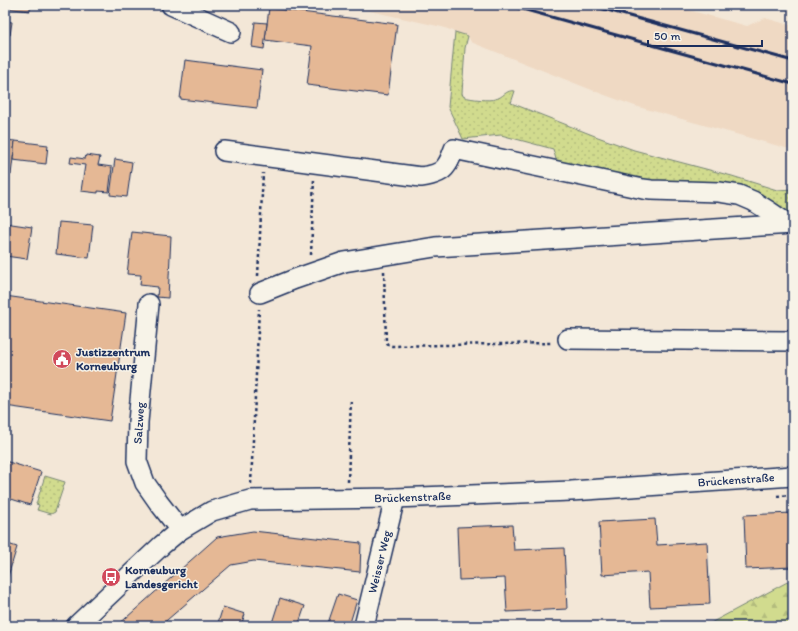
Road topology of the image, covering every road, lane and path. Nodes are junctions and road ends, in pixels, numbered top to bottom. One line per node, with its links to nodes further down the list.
1 (170, 5): 2 (street)
2 (231, 32)
3 (224, 152): 4 (street)
4 (264, 157): 5 (street); 9 (path)
5 (315, 164): 6 (street); 8 (path)
6 (790, 224): 7 (street)
7 (383, 256): 8 (street); 11 (path)
8 (310, 274): 9 (street)
9 (260, 294): 17 (path)
10 (149, 304): 18 (street, Salzweg)
11 (568, 339): 12 (street)
12 (793, 341)
13 (351, 398): 16 (path)
14 (793, 476): 15 (street, Brückenstraße)
15 (395, 498): 16 (street, Brückenstraße); 20 (street, Weisser Weg)
16 (347, 499): 17 (street, Brückenstraße)
17 (250, 500): 18 (street, Brückenstraße)
18 (180, 530): 19 (street, Brückenstraße)
19 (76, 626)
20 (364, 626)

